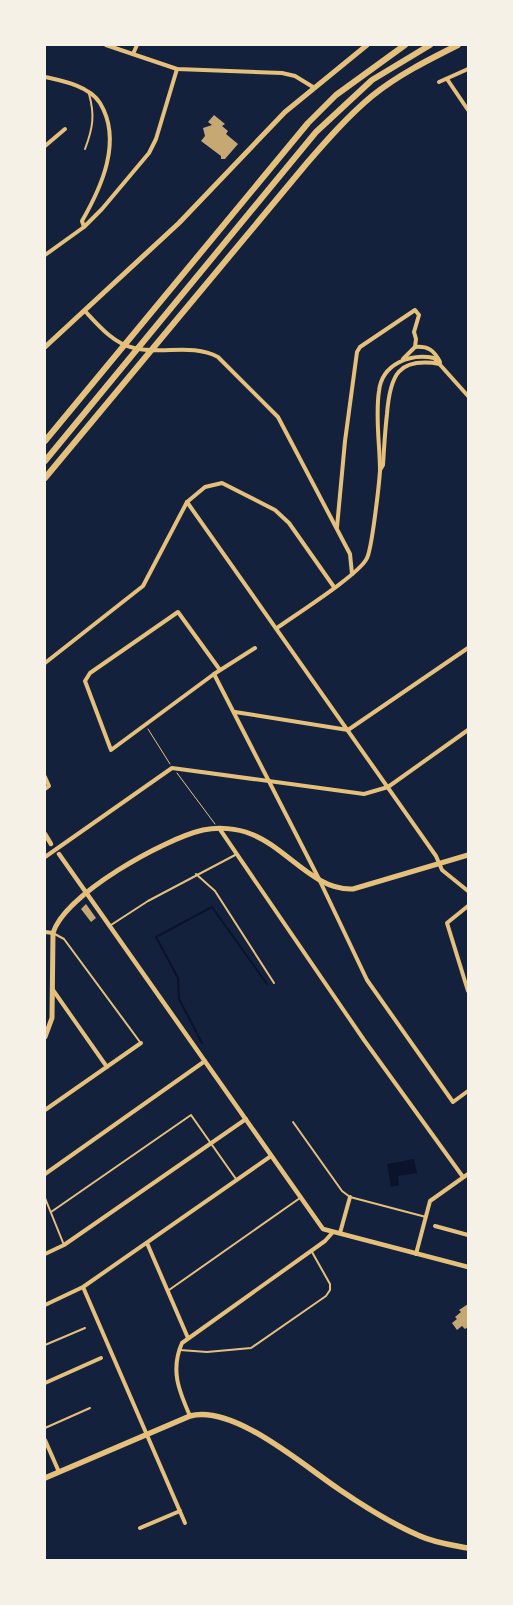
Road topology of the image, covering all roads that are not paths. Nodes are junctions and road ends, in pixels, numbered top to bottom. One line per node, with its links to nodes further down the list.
1 (106, 45): 7 (street)
2 (137, 45): 7 (street)
3 (367, 45): 13 (main road)
4 (405, 45): 27 (highway)
5 (430, 45): 28 (highway)
6 (458, 45): 30 (highway)
7 (133, 54): 8 (street)
8 (177, 69): 13 (street); 19 (street)
9 (468, 69): 11 (street)
10 (45, 77): 14 (street)
11 (447, 79): 12 (street); 15 (street)
12 (439, 82)
13 (313, 87): 21 (main road)
14 (89, 94): 18 (lane); 19 (street)
15 (468, 110)
16 (65, 129): 17 (street)
17 (45, 146)
18 (85, 148)
19 (84, 227): 20 (street)
20 (45, 255)
21 (85, 310): 22 (main road); 32 (street)
22 (45, 347)
23 (415, 347): 24 (street); 25 (street); 32 (street)
24 (402, 360): 25 (street); 29 (street)
25 (441, 364): 26 (street); 29 (street)
26 (468, 396)
27 (45, 441)
28 (45, 461)
29 (380, 470): 33 (street)
30 (45, 478)
31 (187, 502): 34 (street); 35 (street); 38 (street)
32 (337, 527): 33 (street)
33 (352, 574): 34 (street)
34 (334, 587): 35 (street)
35 (277, 628): 42 (street)
36 (255, 648): 39 (street)
37 (468, 648): 42 (street)
38 (45, 663)
39 (220, 670): 40 (street); 40 (street)
40 (214, 674): 41 (street)
41 (235, 712): 42 (street); 45 (street)
42 (348, 730): 46 (street)
43 (468, 730): 46 (street)
44 (45, 777): 47 (street)
45 (269, 780): 46 (street); 54 (street); 57 (street)
46 (388, 787): 55 (street)
47 (47, 788)
48 (219, 828): 52 (street); 57 (main road); 59 (main road)
49 (45, 834): 50 (street)
50 (51, 844)
51 (59, 854): 59 (street)
52 (237, 854): 56 (lane); 79 (street)
53 (468, 855): 55 (main road)
54 (45, 856)
55 (440, 863): 57 (main road); 58 (street)
56 (196, 874): 61 (lane); 64 (lane)
57 (319, 879): 71 (street)
58 (468, 891)
59 (87, 894): 61 (street); 63 (main road)
60 (468, 906): 66 (street)
61 (110, 926): 69 (street)
62 (45, 932): 63 (street)
63 (53, 933): 65 (main road); 68 (lane)
64 (274, 984)
65 (53, 990): 67 (main road); 70 (street)
66 (468, 991)
67 (45, 1037)
68 (141, 1043): 70 (street)
69 (205, 1061): 73 (street); 77 (street)
70 (107, 1067): 72 (street)
71 (468, 1091)
72 (45, 1110)
73 (246, 1119): 75 (street); 76 (street)
74 (293, 1122): 81 (lane)
75 (210, 1143): 80 (lane); 84 (lane); 91 (street)
76 (271, 1156): 80 (street); 83 (street)
77 (45, 1174)
78 (468, 1174): 79 (street)
79 (463, 1177): 85 (street)
80 (236, 1180): 90 (street)
81 (350, 1197): 85 (lane); 88 (street)
82 (45, 1198): 84 (lane)
83 (300, 1198): 87 (street); 97 (lane)
84 (51, 1212): 91 (lane)
85 (426, 1217): 94 (street)
86 (435, 1226): 89 (street)
87 (333, 1232): 88 (street); 92 (street)
88 (340, 1233): 94 (street)
89 (468, 1235)
90 (147, 1243): 96 (street); 97 (street)
91 (64, 1245): 93 (street)
92 (311, 1250): 100 (street); 102 (lane)
93 (45, 1254)
94 (416, 1254): 95 (street)
95 (468, 1267)
96 (83, 1288): 98 (street); 108 (street)
97 (168, 1291): 100 (street)
98 (45, 1304)
99 (85, 1328): 101 (lane)
100 (188, 1338): 102 (street)
101 (45, 1346)
102 (180, 1350): 106 (street)
103 (101, 1358): 104 (street)
104 (45, 1383)
105 (90, 1408): 107 (lane)
106 (190, 1416): 108 (main road); 115 (main road)
107 (45, 1428)
108 (147, 1434): 110 (main road); 112 (street)
109 (45, 1440): 110 (street)
110 (59, 1472): 111 (main road)
111 (45, 1478)
112 (180, 1511): 113 (street); 114 (street)
113 (185, 1523)
114 (140, 1528)
115 (468, 1548)

